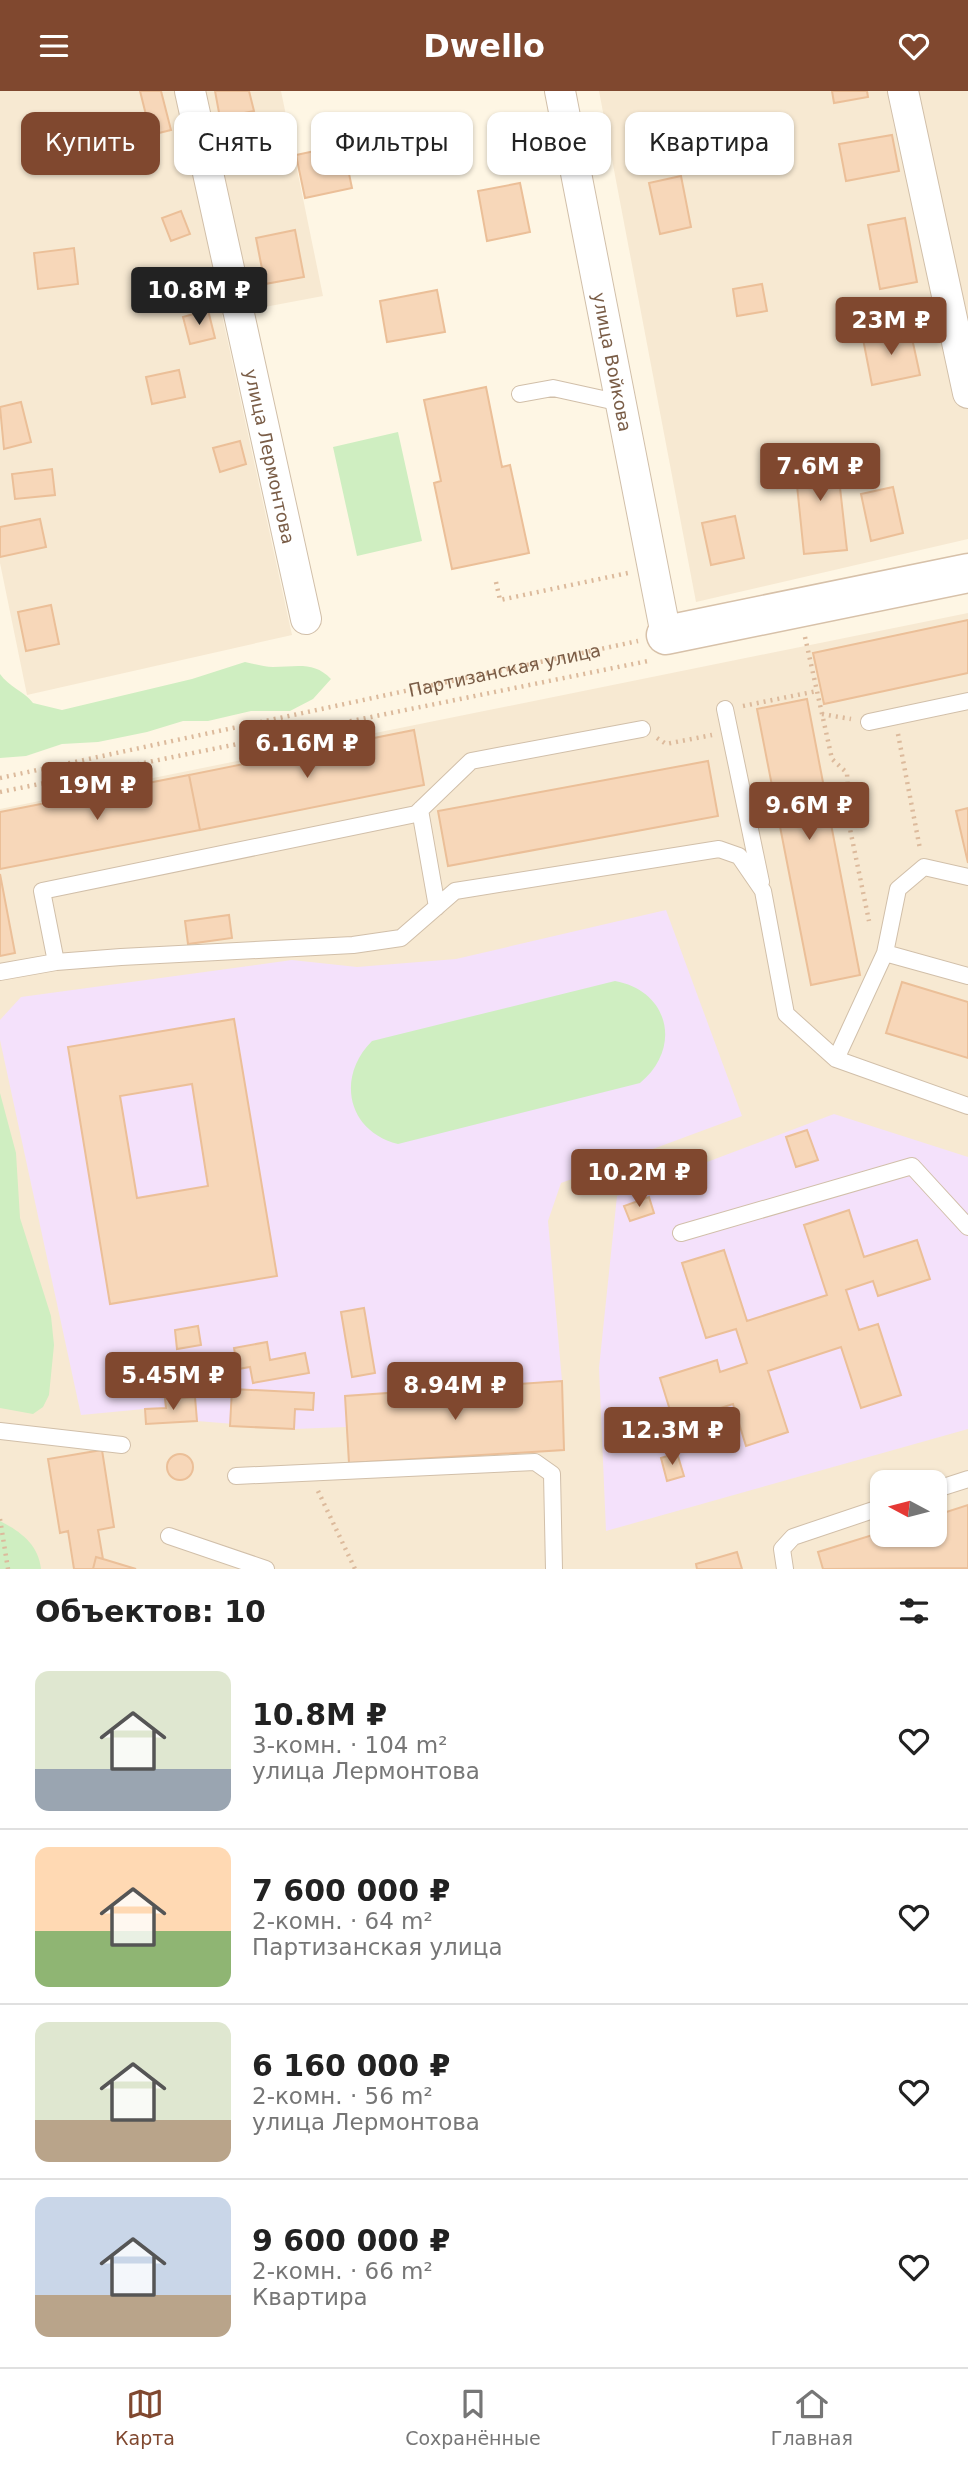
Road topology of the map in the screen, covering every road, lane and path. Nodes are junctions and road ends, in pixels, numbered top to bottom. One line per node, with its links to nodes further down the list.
1 (190, 91): 10 (street, улица Лермонтова)
2 (560, 91): 6 (street, улица Войкова)
3 (903, 91): 4 (street)
4 (968, 393)
5 (520, 394): 6 (lane)
6 (621, 403): 7 (street, улица Войкова)
7 (653, 568): 9 (path); 12 (street, улица Войкова)
8 (968, 573): 12 (street)
9 (496, 582)
10 (306, 618)
11 (803, 630): 13 (path)
12 (662, 647): 21 (path, Партизанская улица); 22 (path)
13 (817, 691): 15 (path); 16 (path)
14 (968, 701): 17 (lane)
15 (725, 709): 20 (lane)
16 (821, 714): 18 (path); 28 (path)
17 (895, 716): 18 (lane); 24 (path)
18 (869, 722)
19 (642, 729): 20 (path); 23 (lane)
20 (730, 732): 26 (lane)
21 (0, 778)
22 (0, 792)
23 (420, 810): 27 (lane); 29 (lane)
24 (924, 867): 25 (lane); 28 (lane)
25 (968, 877)
26 (763, 891): 27 (lane); 32 (lane)
27 (437, 907): 29 (lane)
28 (881, 960): 31 (lane); 32 (lane)
29 (56, 962): 30 (lane)
30 (0, 972)
31 (968, 976)
32 (836, 1059): 33 (lane)
33 (968, 1106)
34 (968, 1227): 35 (lane)
35 (681, 1233)
36 (0, 1431): 37 (lane)
37 (122, 1445)
38 (309, 1472): 39 (lane); 47 (path); 48 (lane)
39 (236, 1476)
40 (968, 1479): 41 (lane)
41 (947, 1486)
42 (870, 1511): 49 (lane)
43 (0, 1519): 45 (path)
44 (169, 1536): 46 (lane)
45 (8, 1569)
46 (266, 1569)
47 (355, 1569)
48 (554, 1569)
49 (785, 1569)

